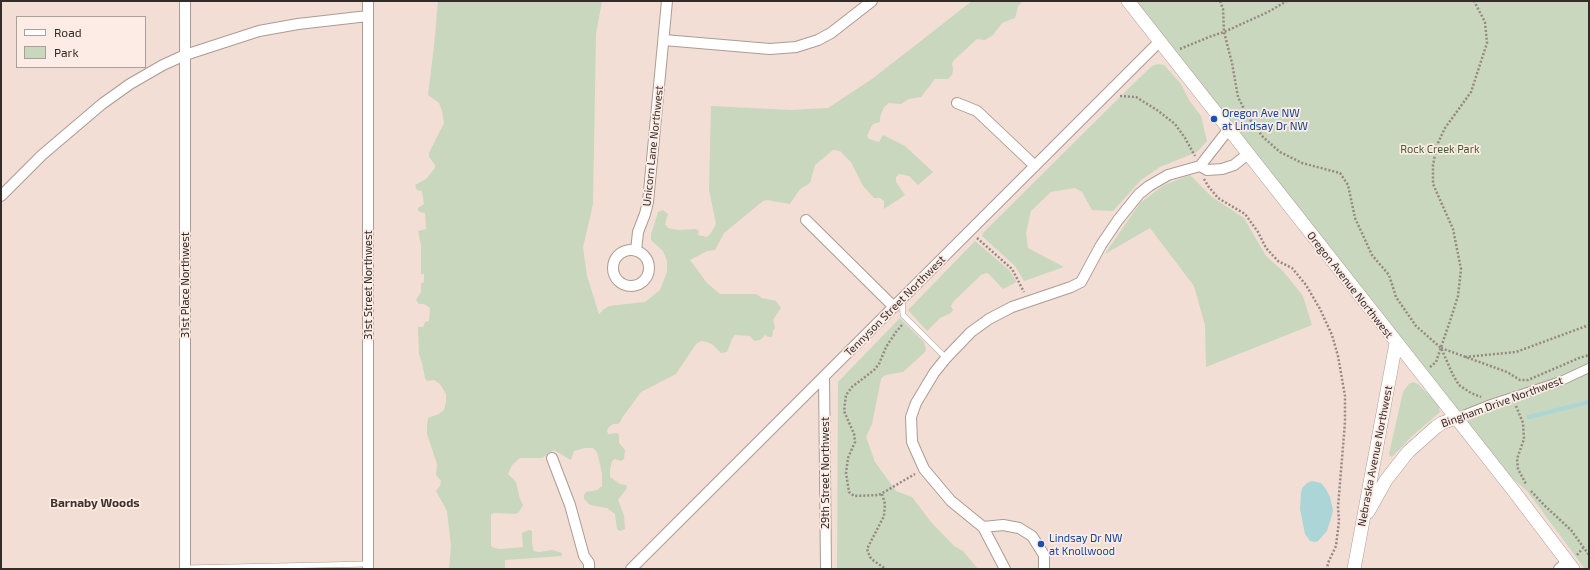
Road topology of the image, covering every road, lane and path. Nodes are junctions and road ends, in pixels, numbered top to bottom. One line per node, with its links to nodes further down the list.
1 (185, 1): 14 (street, 31st Place Northwest)
2 (368, 1): 9 (street, 31st Street Northwest)
3 (667, 1): 11 (street, Unicorn Lane Northwest)
4 (872, 1): 11 (street)
5 (1128, 1): 12 (street, Oregon Avenue Northwest)
6 (1220, 1): 10 (path)
7 (1287, 1): 10 (path)
8 (1474, 1): 30 (path)
9 (368, 16): 14 (street); 46 (street, 31st Street Northwest)
10 (1224, 32): 13 (path); 30 (path)
11 (664, 40): 24 (street, Unicorn Lane Northwest)
12 (1159, 42): 17 (street, Oregon Avenue Northwest); 19 (street, Tennyson Street Northwest)
13 (1177, 52)
14 (185, 55): 21 (street); 49 (street, 31st Place Northwest)
15 (1120, 96): 20 (path)
16 (956, 103): 19 (street)
17 (1228, 130): 18 (street, Oregon Avenue Northwest); 20 (street)
18 (1248, 154): 20 (street); 29 (street, Oregon Avenue Northwest)
19 (1035, 166): 23 (street, Tennyson Street Northwest)
20 (1199, 166): 25 (street); 56 (path)
21 (1, 196)
22 (806, 220): 26 (street)
23 (970, 231): 25 (path); 26 (street, Tennyson Street Northwest)
24 (636, 251)
25 (1029, 301): 33 (street)
26 (898, 303): 27 (lane); 36 (street, Tennyson Street Northwest)
27 (908, 319): 33 (lane); 42 (path)
28 (1589, 325): 32 (path)
29 (1396, 343): 39 (street, Oregon Avenue Northwest); 43 (street, Nebraska Avenue Northwest)
30 (1441, 348): 32 (path); 35 (path); 38 (path)
31 (1589, 355): 32 (path)
32 (1464, 357)
33 (946, 358): 41 (street)
34 (1589, 368): 37 (street, Bingham Drive Northwest)
35 (1426, 370)
36 (824, 377): 51 (street, Tennyson Street Northwest); 52 (street, 29th Street Northwest)
37 (1513, 398): 39 (street, Bingham Drive Northwest); 45 (path)
38 (1488, 399)
39 (1456, 418): 43 (street, Bingham Drive Northwest); 47 (street, Oregon Avenue Northwest)
40 (552, 458): 50 (street)
41 (924, 469): 42 (path); 44 (street)
42 (882, 494): 53 (path)
43 (1363, 520): 57 (street, Nebraska Avenue Northwest)
44 (983, 527): 54 (street); 55 (street)
45 (1589, 555)
46 (368, 566): 48 (lane)
47 (1567, 566)
48 (272, 567): 49 (lane)
49 (185, 568)
50 (589, 569)
51 (631, 569)
52 (826, 569)
53 (886, 569)
54 (1005, 569)
55 (1044, 569)
56 (1327, 569)
57 (1354, 569)

